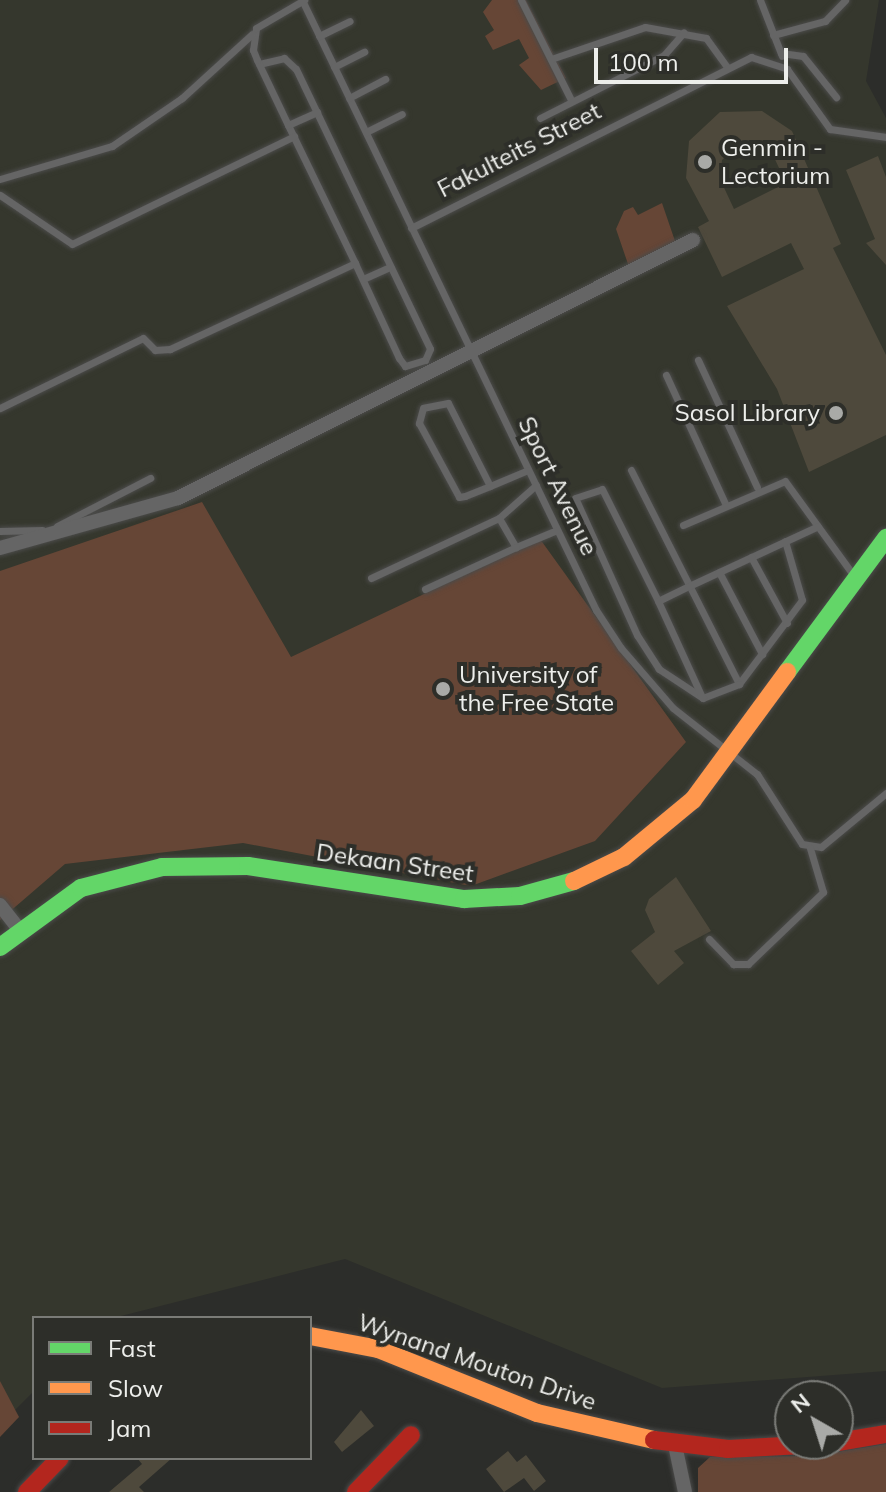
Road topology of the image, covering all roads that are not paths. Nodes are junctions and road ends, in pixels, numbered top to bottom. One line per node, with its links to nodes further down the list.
1 (303, 0): 7 (lane); 9 (lane, Sport Avenue)
2 (521, 0): 12 (lane)
3 (760, 0): 8 (lane)
4 (845, 0): 8 (lane)
5 (350, 21): 9 (lane)
6 (684, 32): 12 (lane); 15 (lane); 20 (lane)
7 (252, 34): 13 (lane); 28 (lane)
8 (773, 35): 11 (lane)
9 (319, 36): 14 (lane, Sport Avenue)
10 (364, 52): 14 (lane)
11 (781, 53): 16 (lane); 18 (lane)
12 (551, 59): 20 (lane)
13 (259, 64): 21 (lane); 24 (lane)
14 (334, 67): 19 (lane, Sport Avenue)
15 (728, 68): 16 (lane, Fakulteits Street); 30 (lane, Fakulteits Street)
16 (787, 69): 27 (lane)
17 (385, 79): 19 (lane)
18 (836, 97)
19 (349, 98): 25 (lane, Sport Avenue)
20 (571, 100): 23 (lane)
21 (317, 112): 24 (lane); 33 (lane)
22 (402, 114): 25 (lane)
23 (540, 118)
24 (288, 125): 26 (lane)
25 (366, 132): 30 (lane, Sport Avenue)
26 (294, 136): 29 (lane); 32 (lane)
27 (886, 137)
28 (0, 179)
29 (0, 195)
30 (411, 228): 35 (lane, Sport Avenue)
31 (693, 240): 35 (street)
32 (355, 263): 34 (lane); 38 (lane)
33 (390, 267): 34 (lane); 34 (lane)
34 (363, 279)
35 (470, 349): 39 (lane, Sport Avenue); 54 (street)
36 (698, 360): 44 (lane)
37 (666, 375): 45 (lane)
38 (0, 408)
39 (528, 470): 42 (lane, Sport Avenue); 43 (lane)
40 (631, 470): 59 (lane)
41 (150, 478): 49 (lane)
42 (536, 485): 46 (lane); 50 (lane, Sport Avenue)
43 (490, 486): 43 (lane)
44 (757, 487): 45 (lane); 48 (lane)
45 (725, 503): 47 (lane)
46 (499, 518): 53 (lane); 58 (lane)
47 (683, 525)
48 (818, 526): 52 (lane); 57 (lane)
49 (1, 529)
50 (557, 530): 53 (lane); 66 (lane, Sport Avenue)
51 (886, 538): 57 (street, Dekaan Street)
52 (785, 541): 55 (lane); 62 (lane)
53 (516, 547): 60 (lane)
54 (0, 548)
55 (751, 557): 56 (lane); 62 (lane)
56 (719, 572): 59 (lane); 63 (lane)
57 (855, 577): 66 (street, Dekaan Street)
58 (371, 578)
59 (689, 586): 61 (lane); 64 (lane)
60 (425, 589)
61 (658, 601): 65 (lane); 65 (lane)
62 (787, 623): 63 (lane)
63 (762, 654): 64 (lane)
64 (739, 684): 65 (lane)
65 (703, 698)
66 (728, 753): 68 (lane, Sport Avenue); 70 (street, Dekaan Street)
67 (886, 793): 68 (lane)
68 (810, 848): 71 (lane, Sport Avenue)
69 (0, 905): 70 (street)
70 (19, 929): 72 (street, Dekaan Street)
71 (709, 939)
72 (0, 947)
73 (312, 1336): 78 (street, Wynand Mouton Drive)
74 (886, 1434): 76 (street)
75 (411, 1435): 81 (street)
76 (854, 1439)
77 (774, 1444): 78 (street, Wynand Mouton Drive)
78 (675, 1445): 82 (street)
79 (58, 1460): 80 (street)
80 (27, 1492)
81 (356, 1492)
82 (685, 1492)

